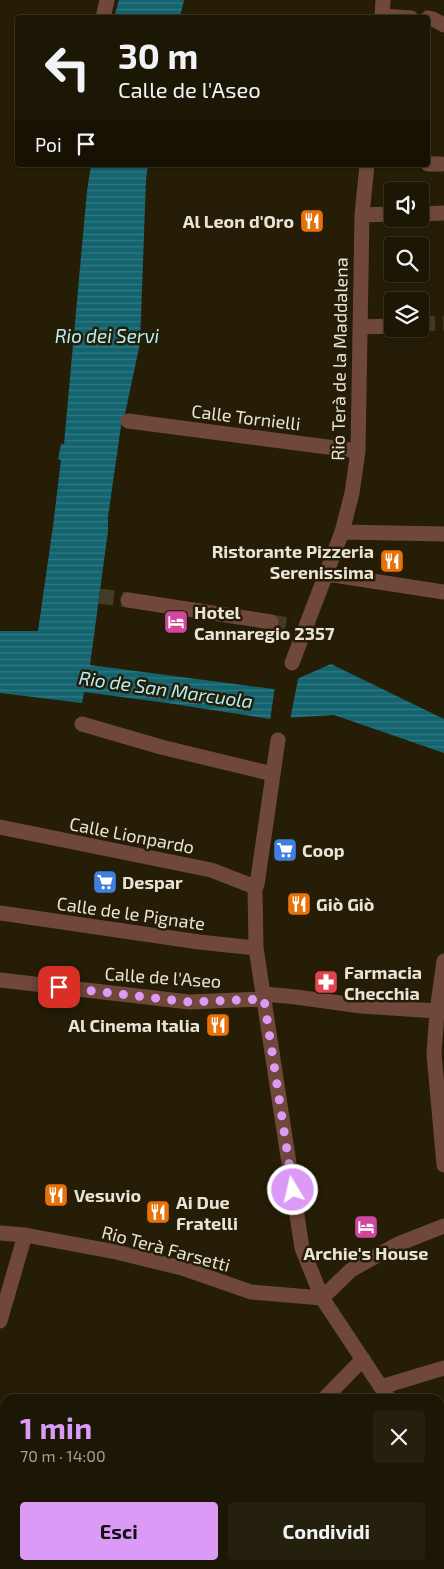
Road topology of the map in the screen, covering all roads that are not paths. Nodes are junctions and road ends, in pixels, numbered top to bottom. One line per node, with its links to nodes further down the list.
1 (107, 0): 3 (street)
2 (383, 0): 4 (street)
3 (104, 15)
4 (382, 15)
5 (430, 18): 6 (street)
6 (444, 25)
7 (367, 167): 11 (street, Rio Terà de la Maddalena)
8 (444, 213): 10 (street)
9 (384, 214): 11 (street)
10 (429, 214)
11 (362, 215): 13 (street, Rio Terà de la Maddalena)
12 (384, 326): 13 (street)
13 (360, 327): 15 (street, Rio Terà de la Maddalena)
14 (128, 421): 15 (street, Calle Tornielli)
15 (358, 451): 16 (street, Rio Terà de la Maddalena)
16 (342, 532): 17 (street); 18 (street, Rio Terà de la Maddalena)
17 (444, 534)
18 (327, 574): 19 (street); 22 (street, Rio Terà de la Maddalena)
19 (444, 592)
20 (128, 600): 21 (street)
21 (271, 622)
22 (292, 663)
23 (82, 724): 25 (street)
24 (278, 740): 25 (street)
25 (273, 774): 27 (street)
26 (0, 827): 27 (street, Calle Lionpardo)
27 (256, 886): 29 (street)
28 (0, 913): 29 (street, Calle de le Pignate)
29 (256, 948): 32 (street)
30 (444, 961): 33 (street)
31 (0, 980): 32 (street, Calle de l'Aseo)
32 (264, 997): 33 (street, Calle de l'Aseo); 39 (street)
33 (437, 1011): 34 (street)
34 (442, 1134): 35 (street)
35 (444, 1165)
36 (444, 1226): 39 (street)
37 (0, 1233): 38 (street, Rio Terà Farsetti)
38 (25, 1235): 39 (street, Rio Terà Farsetti); 40 (street)
39 (322, 1298): 41 (street)
40 (0, 1321)
41 (363, 1359): 43 (street); 44 (street)
42 (444, 1368): 43 (street)
43 (385, 1393)
44 (329, 1394)

